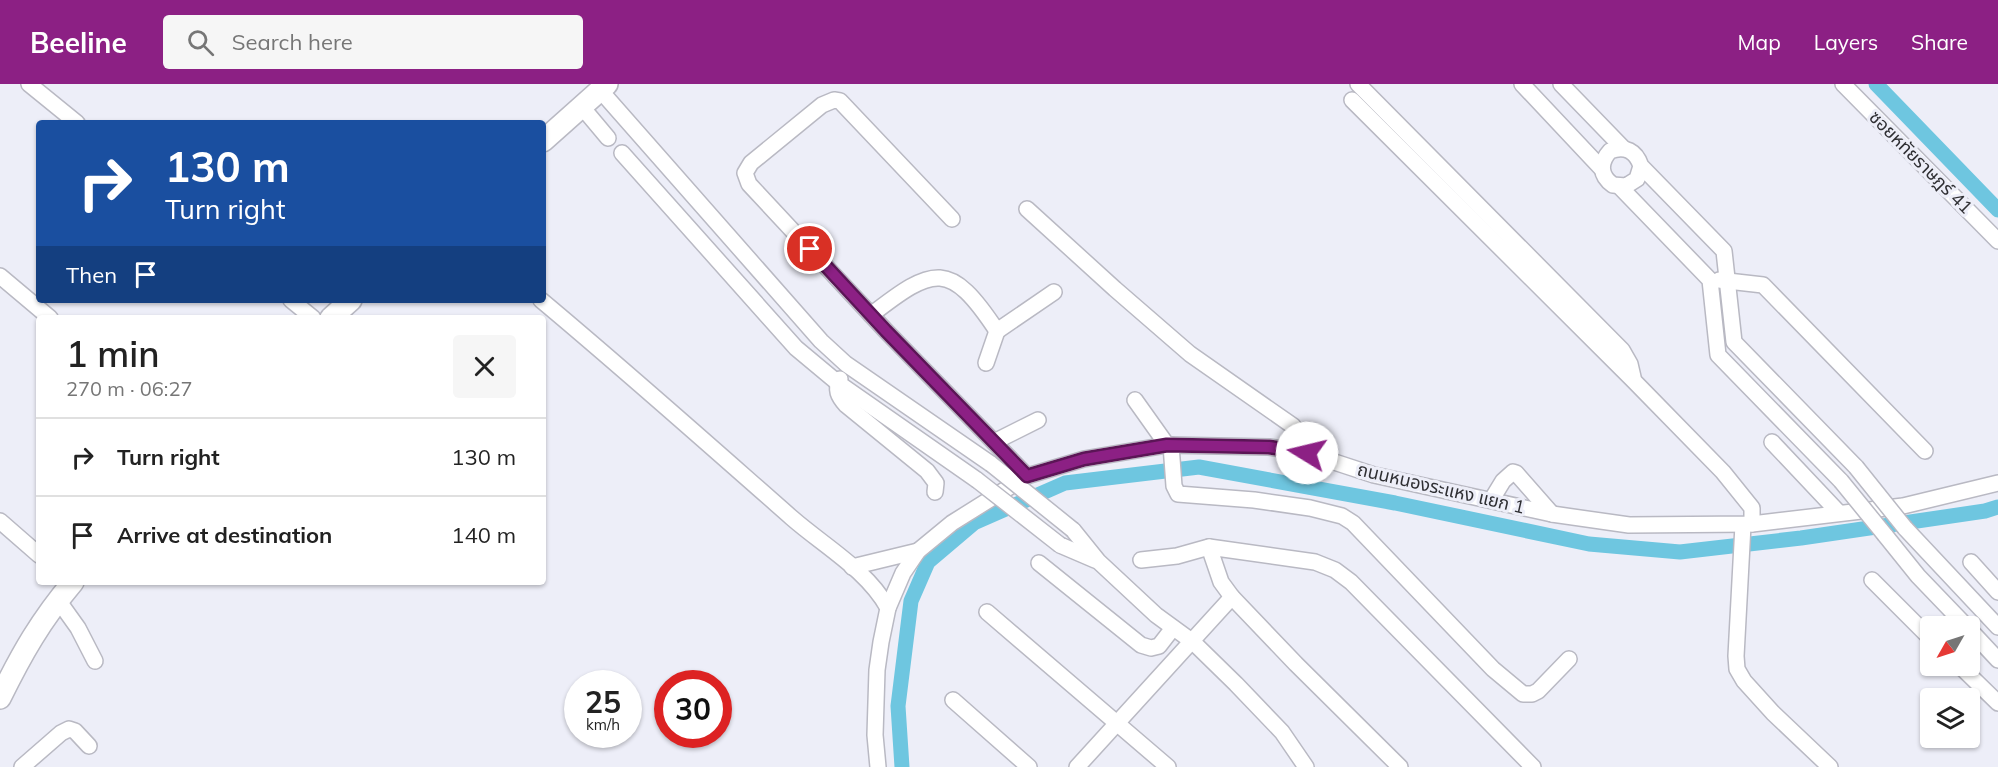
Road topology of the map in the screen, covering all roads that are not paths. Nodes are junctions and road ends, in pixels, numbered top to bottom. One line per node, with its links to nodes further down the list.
1 (29, 84): 9 (street)
2 (1358, 84): 36 (street)
3 (1522, 84): 17 (street)
4 (1561, 84): 12 (street)
5 (1843, 84): 21 (street, ซอยหทัยราษฎร์ 41)
6 (604, 87): 8 (main road); 13 (street)
7 (1352, 100): 36 (street)
8 (582, 107): 10 (main road); 11 (street)
9 (73, 120)
10 (546, 138)
11 (608, 138)
12 (1623, 148): 15 (street); 17 (street)
13 (654, 149): 16 (street); 35 (street)
14 (622, 153): 16 (street)
15 (1641, 166): 18 (street); 24 (street)
16 (635, 168): 37 (street)
17 (1602, 169): 18 (street)
18 (1620, 187): 23 (street)
19 (1027, 209): 44 (street)
20 (952, 219): 32 (street)
21 (1998, 241)
22 (0, 276): 29 (street)
23 (1710, 280): 24 (street); 68 (street, bridge)
24 (1728, 280): 43 (street); 69 (street, bridge)
25 (1054, 292): 33 (street)
26 (295, 303): 30 (street)
27 (348, 303): 31 (main road)
28 (545, 303): 60 (street)
29 (46, 315)
30 (309, 315)
31 (334, 315)
32 (871, 315): 33 (street); 40 (street)
33 (997, 331): 34 (street)
34 (986, 363)
35 (846, 364): 37 (street); 57 (street, bridge)
36 (1633, 380): 52 (street)
37 (838, 383): 47 (street); 57 (street, bridge)
38 (1135, 400): 42 (street)
39 (1038, 420): 40 (street)
40 (994, 442): 45 (street)
41 (1772, 442): 49 (street)
42 (1169, 445): 44 (street, ถนนหนองระแหง แยก 1); 45 (street, ถนนหนองระแหง แยก 1); 74 (street)
43 (1925, 451)
44 (1307, 453): 48 (street, ถนนหนองระแหง แยก 1)
45 (1027, 476): 54 (street, ถนนหนองระแหง แยก 1)
46 (1998, 483): 49 (street, ถนนหนองระแหง แยก 1)
47 (935, 492)
48 (1492, 500): 50 (street, ถนนหนองระแหง แยก 1); 50 (street)
49 (1839, 513): 52 (street, ถนนหนองระแหง แยก 1)
50 (1552, 514): 52 (street, ถนนหนองระแหง แยก 1)
51 (0, 521): 55 (street)
52 (1748, 524): 91 (street)
53 (1209, 547): 56 (street); 64 (street); 90 (street)
54 (918, 551): 60 (street); 66 (street, ถนนหนองระแหง แยก 1)
55 (36, 552)
56 (1140, 560)
57 (1098, 561): 70 (street)
58 (1971, 562): 63 (street)
59 (1039, 563): 70 (street)
60 (852, 567): 66 (street)
61 (1872, 580): 71 (street)
62 (70, 585): 65 (main road)
63 (1998, 592)
64 (1232, 597): 73 (street); 89 (street)
65 (58, 600): 76 (street); 78 (main road)
66 (888, 608): 84 (street, ถนนหนองระแหง แยก 1)
67 (987, 612): 81 (street)
68 (1956, 616)
69 (1998, 627)
70 (1173, 628): 73 (street)
71 (1920, 628)
72 (1980, 641): 75 (street)
73 (1193, 642): 81 (street); 88 (street)
74 (1569, 658)
75 (1998, 660)
76 (95, 661)
77 (1970, 676): 80 (street)
78 (0, 698)
79 (953, 700): 85 (street)
80 (1998, 703)
81 (1118, 724): 86 (street); 87 (street)
82 (89, 746): 83 (street)
83 (22, 767)
84 (878, 767)
85 (1029, 767)
86 (1077, 767)
87 (1168, 767)
88 (1306, 767)
89 (1400, 767)
90 (1533, 767)
91 (1830, 767)

